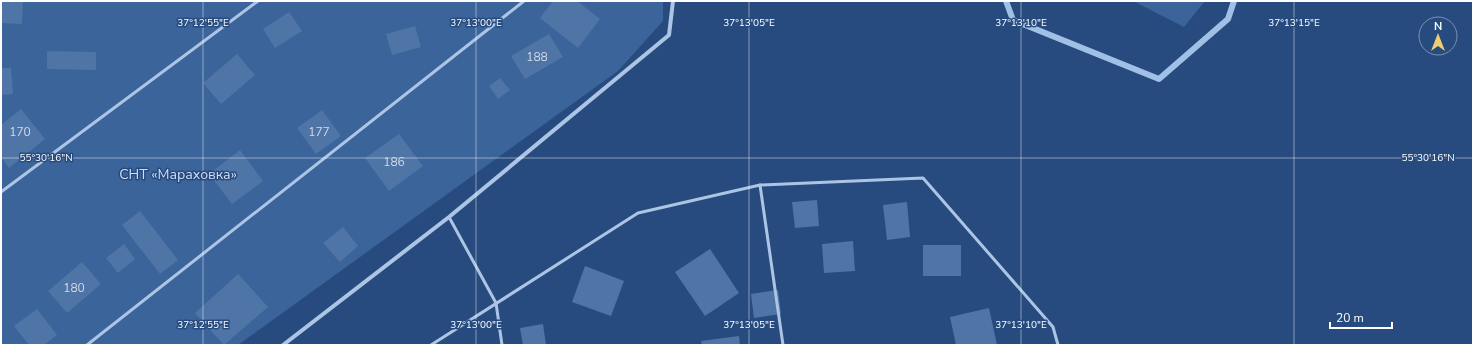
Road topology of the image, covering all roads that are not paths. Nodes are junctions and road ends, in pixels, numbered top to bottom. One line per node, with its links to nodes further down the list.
1 (258, 1): 5 (lane)
2 (524, 1): 8 (lane)
3 (673, 1): 6 (street)
4 (760, 185): 7 (lane); 12 (lane); 13 (lane)
5 (1, 192)
6 (449, 217): 7 (lane); 9 (street)
7 (496, 304): 10 (lane); 11 (lane)
8 (87, 345)
9 (283, 345)
10 (431, 345)
11 (502, 345)
12 (783, 345)
13 (1058, 345)

